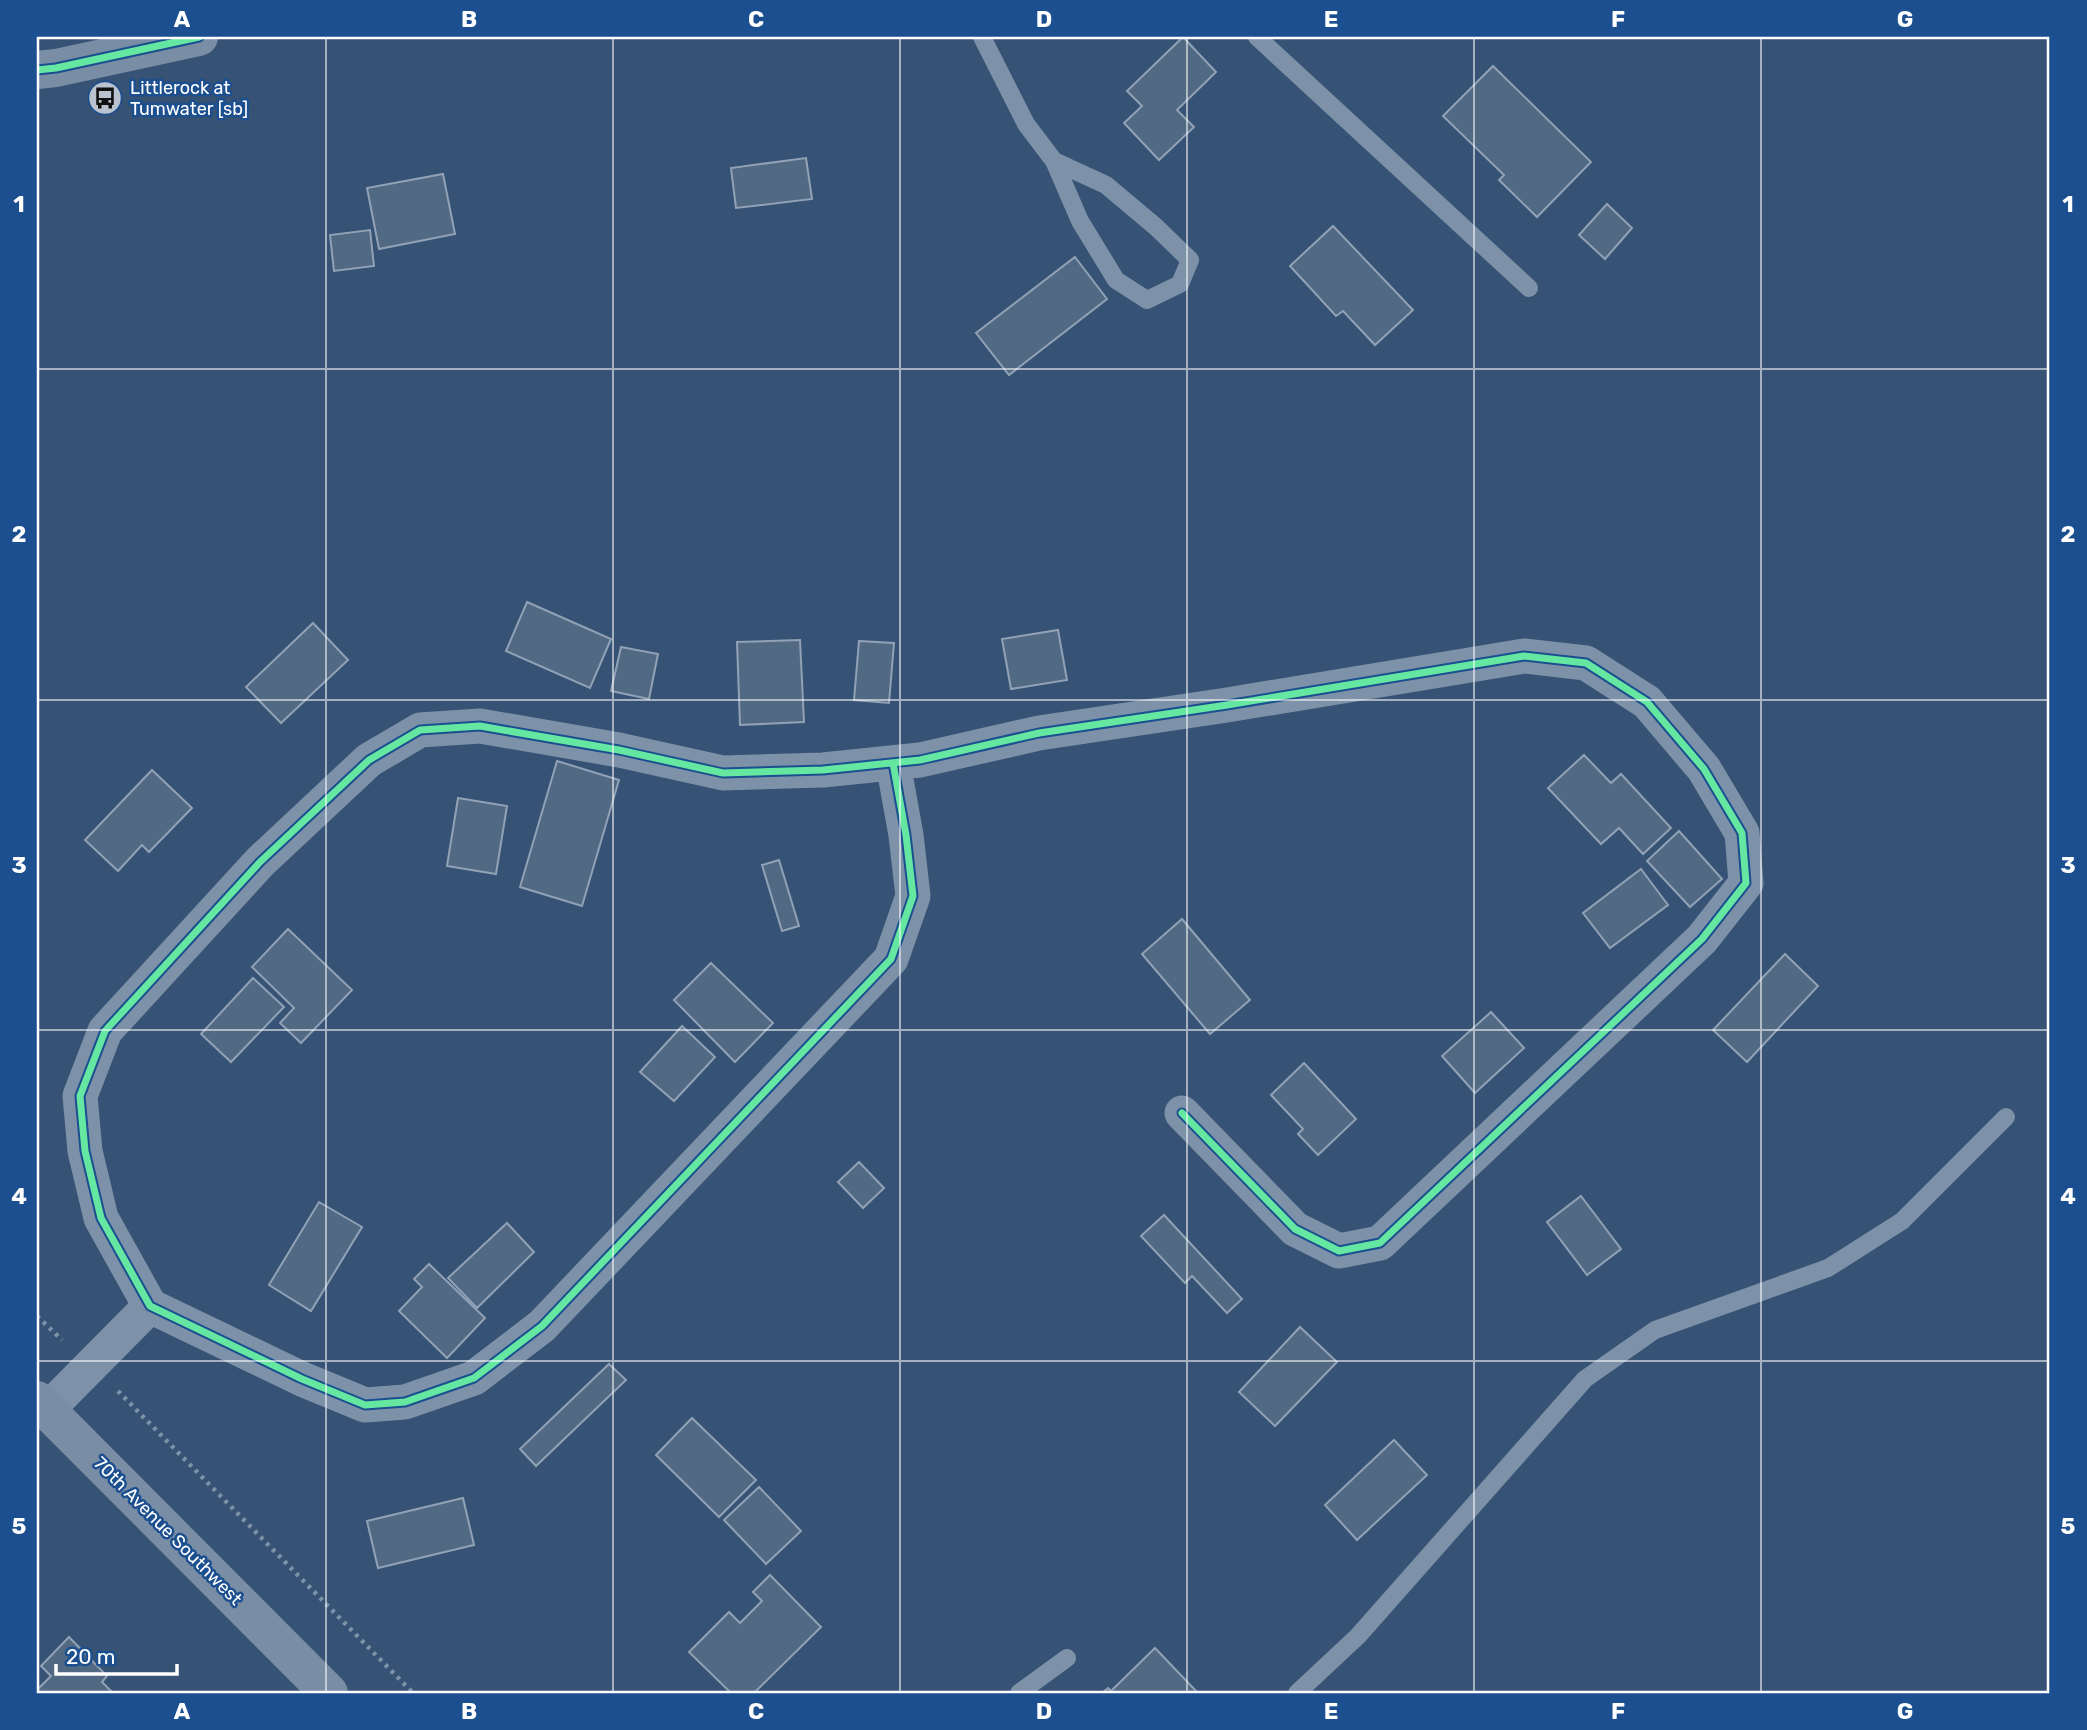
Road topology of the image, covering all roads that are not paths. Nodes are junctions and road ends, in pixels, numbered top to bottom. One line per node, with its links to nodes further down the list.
1 (199, 37): 4 (street)
2 (982, 37): 5 (lane)
3 (1257, 37): 6 (lane)
4 (37, 69)
5 (1054, 161): 5 (lane)
6 (1529, 288)
7 (893, 763): 8 (street); 10 (street); 10 (street)
8 (1182, 1113)
9 (2006, 1117): 15 (lane)
10 (150, 1306): 11 (street)
11 (42, 1405): 13 (street, 70th Avenue Southwest)
12 (1067, 1658): 14 (lane)
13 (328, 1693)
14 (1019, 1693)
15 (1297, 1693)

